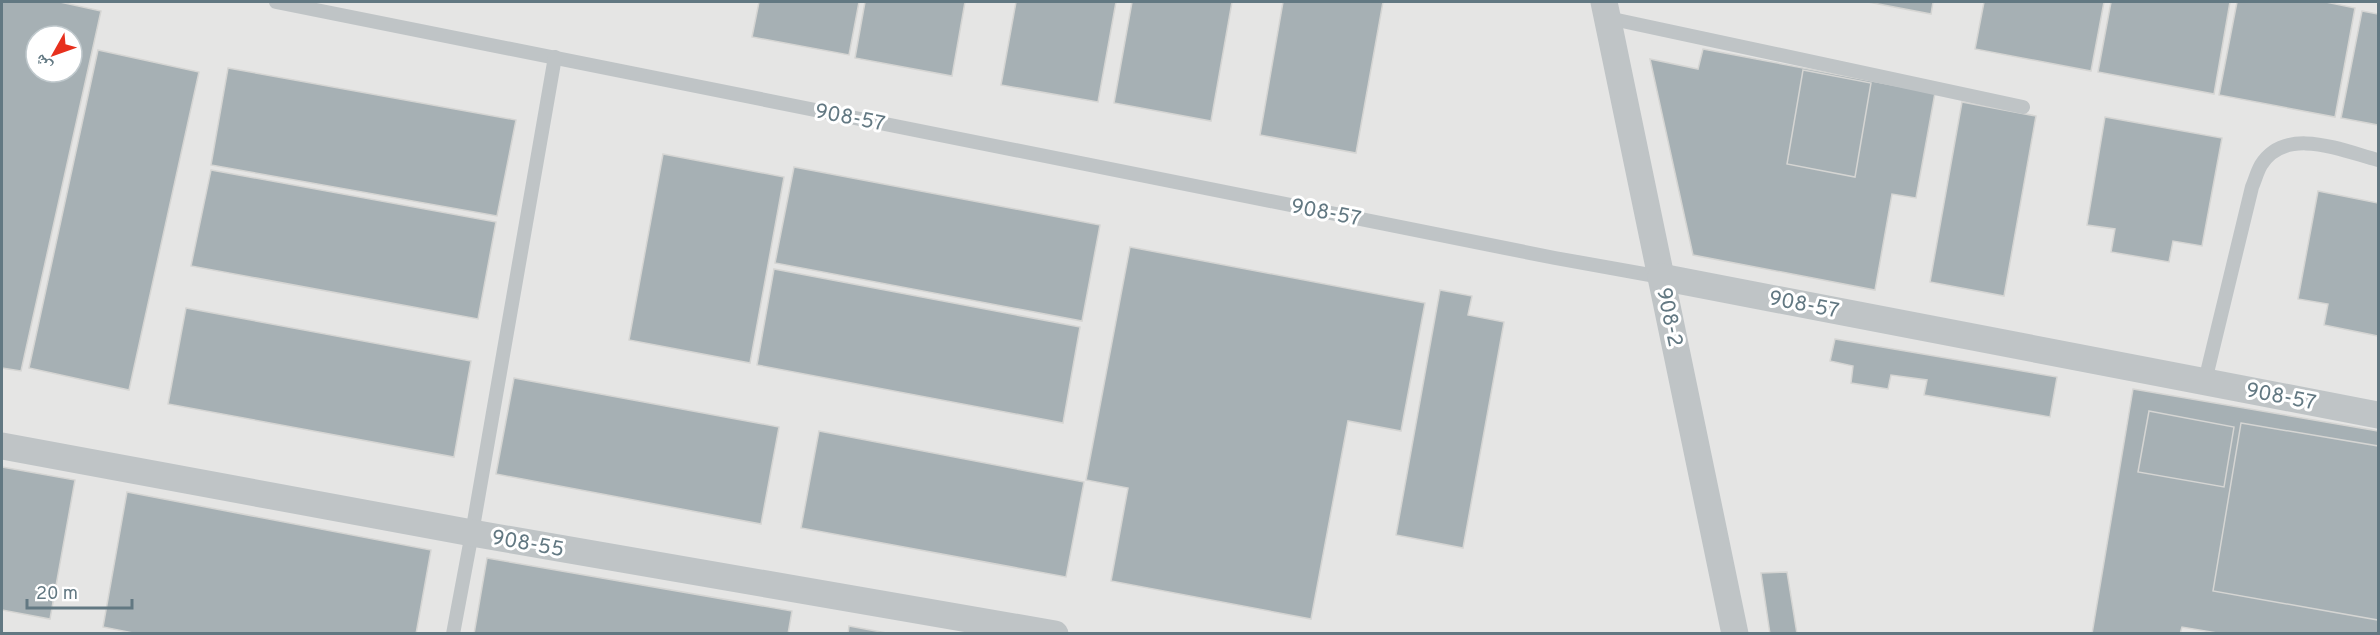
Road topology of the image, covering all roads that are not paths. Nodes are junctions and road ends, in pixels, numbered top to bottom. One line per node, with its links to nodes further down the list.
1 (276, 2): 3 (lane, 908-57)
2 (1606, 10): 4 (lane); 6 (street, 908-2)
3 (555, 57): 6 (lane, 908-57); 10 (lane)
4 (2023, 107)
5 (2379, 160): 7 (lane)
6 (1661, 277): 7 (street, 908-57); 13 (street, 908-2)
7 (2205, 381): 8 (street, 908-57)
8 (2379, 415)
9 (2, 446): 10 (street, 908-55)
10 (472, 533): 11 (lane); 12 (street, 908-55)
11 (453, 633)
12 (1055, 633)
13 (1735, 633)

